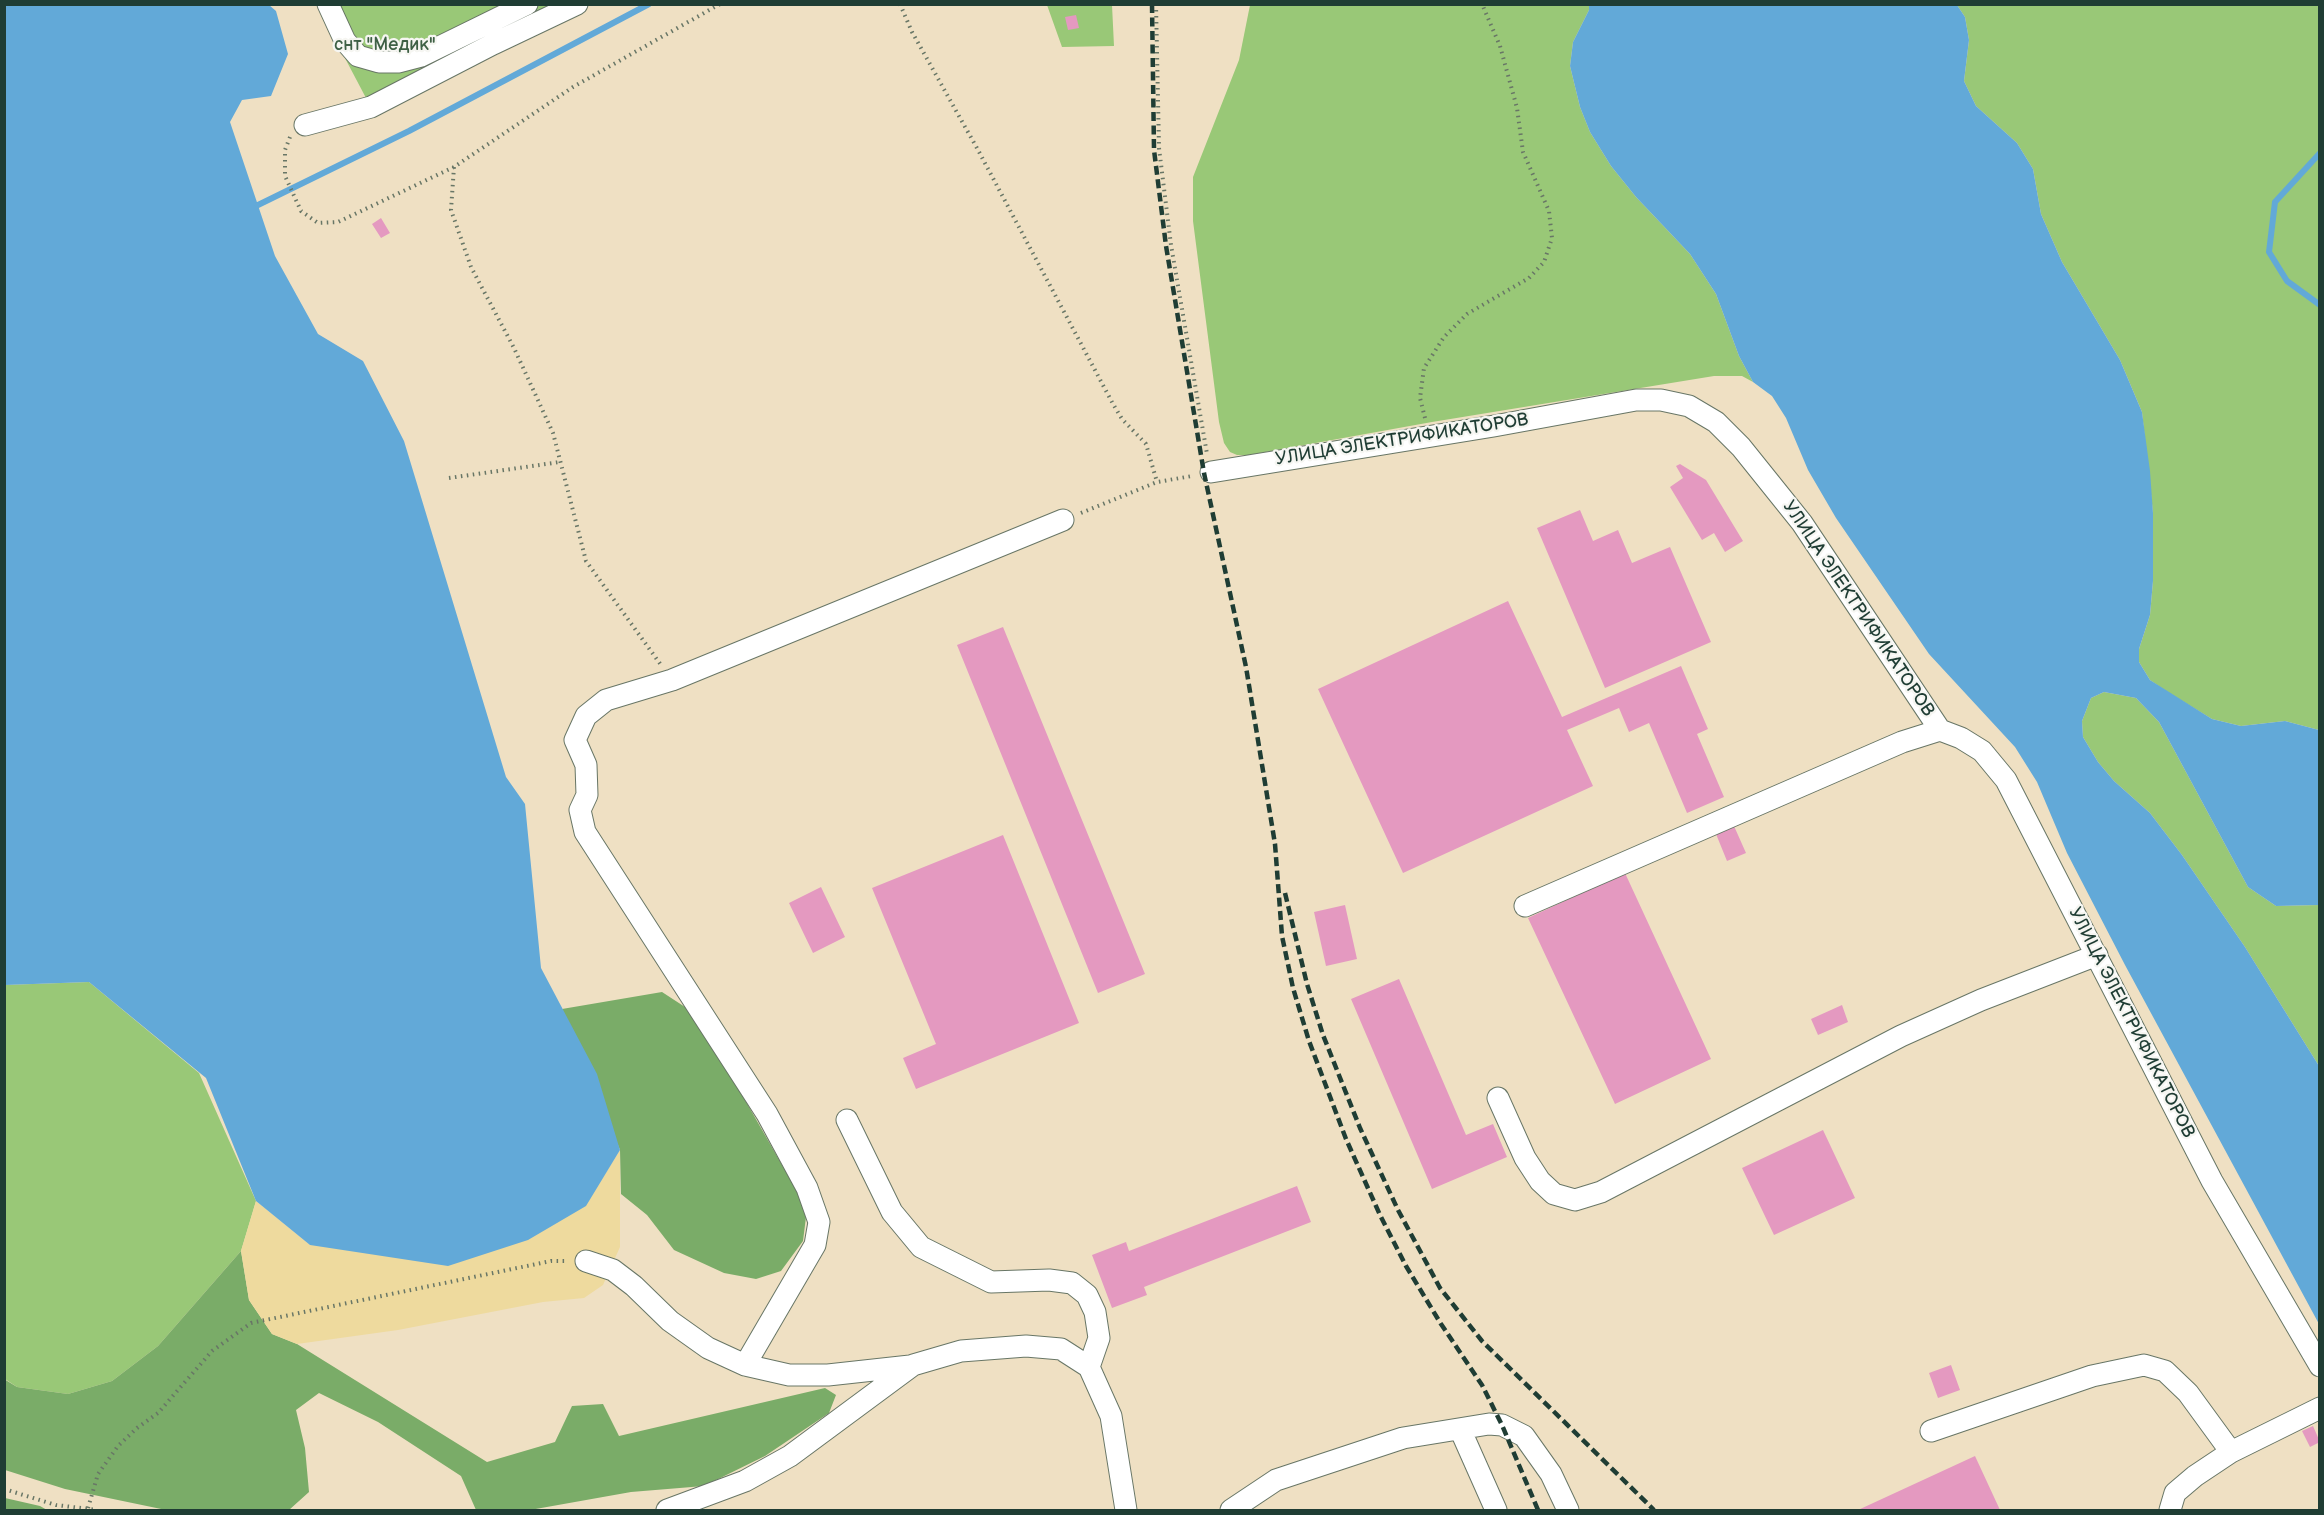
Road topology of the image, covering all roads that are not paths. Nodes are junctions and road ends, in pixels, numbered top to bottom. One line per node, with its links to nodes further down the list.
1 (328, 4): 2 (street)
2 (527, 4)
3 (577, 4): 4 (street)
4 (305, 125)
5 (1211, 472): 7 (street, УЛИЦА ЭЛЕКТРИФИКАТОРОВ)
6 (1063, 520): 13 (street)
7 (1940, 730): 8 (street); 9 (street, УЛИЦА ЭЛЕКТРИФИКАТОРОВ)
8 (1525, 906)
9 (2097, 955): 10 (street); 15 (street, УЛИЦА ЭЛЕКТРИФИКАТОРОВ)
10 (1498, 1098)
11 (847, 1120): 16 (street)
12 (586, 1261): 13 (street)
13 (745, 1365): 14 (street)
14 (913, 1365): 16 (street); 21 (street)
15 (2319, 1366)
16 (1089, 1367): 22 (street)
17 (2319, 1408): 20 (street)
18 (1460, 1429): 23 (street); 24 (street); 25 (street)
19 (1931, 1431): 20 (street)
20 (2231, 1452): 26 (street)
21 (667, 1510)
22 (1126, 1510)
23 (1231, 1510)
24 (1496, 1510)
25 (1568, 1510)
26 (2170, 1510)

